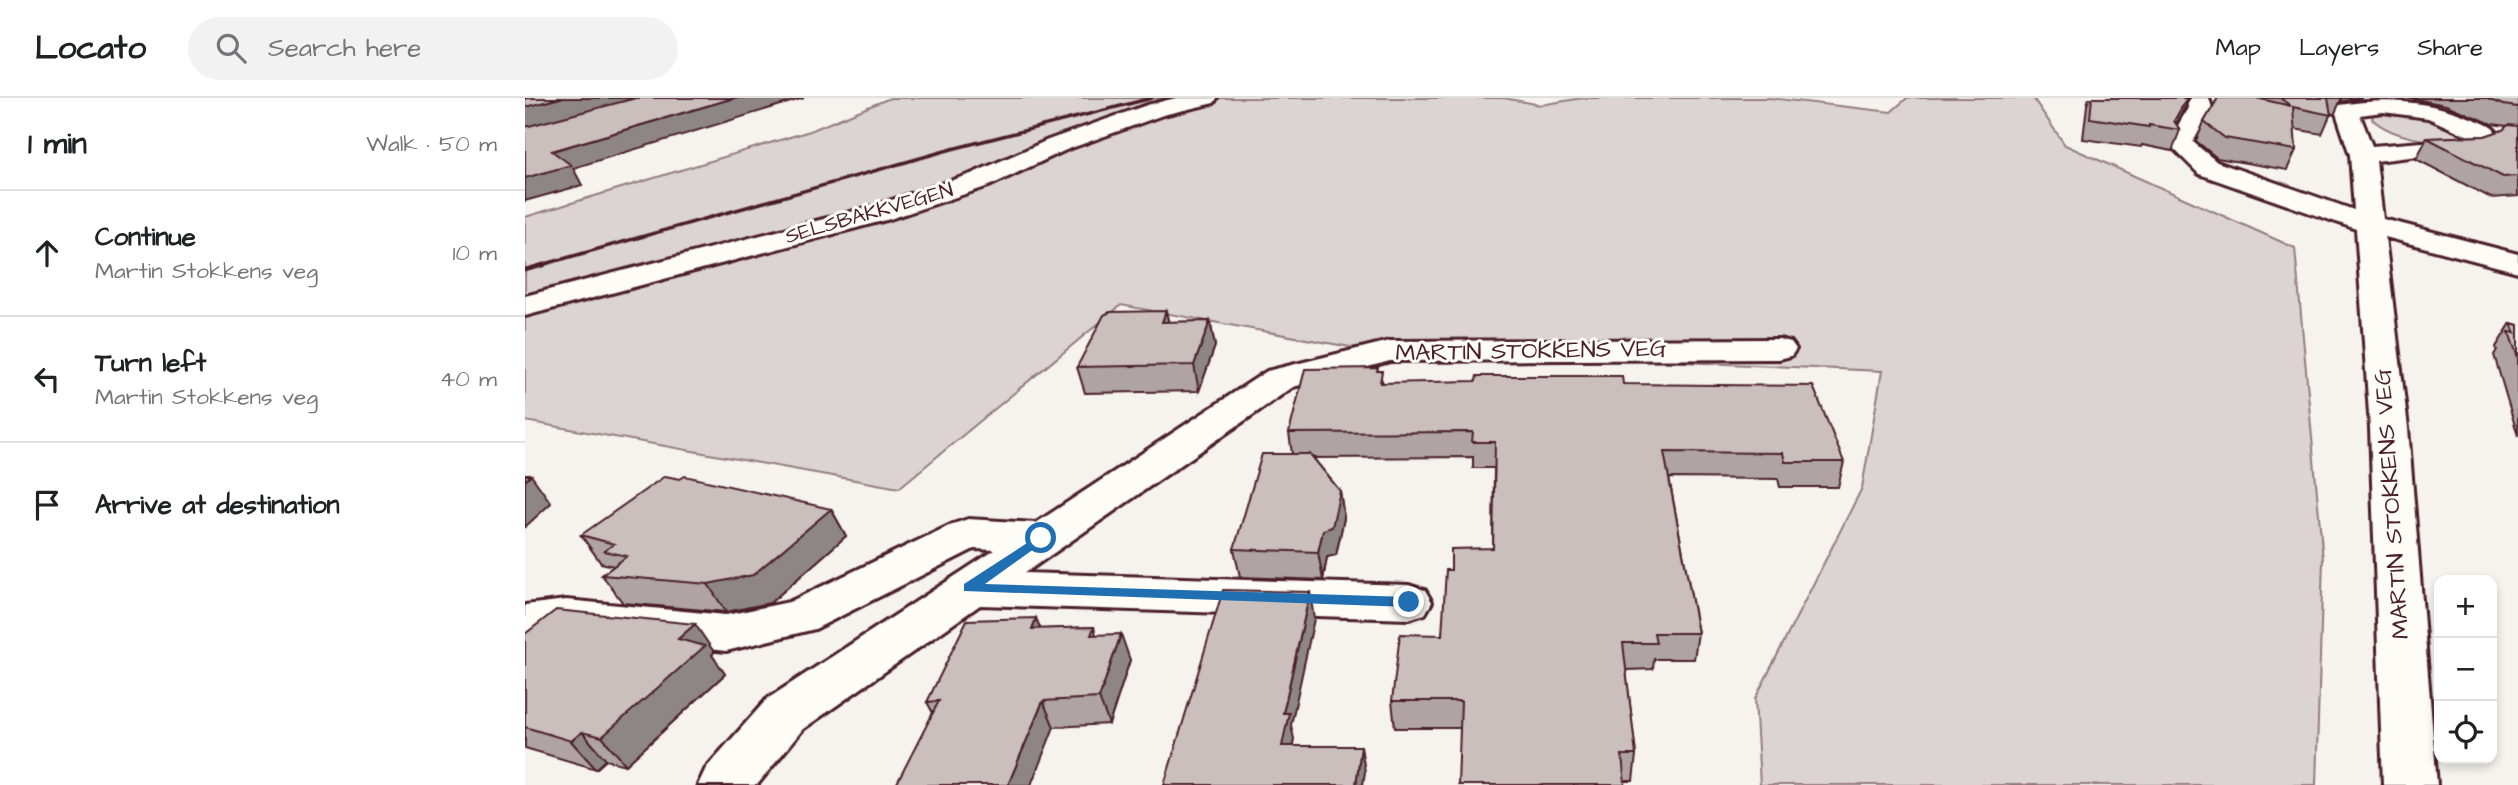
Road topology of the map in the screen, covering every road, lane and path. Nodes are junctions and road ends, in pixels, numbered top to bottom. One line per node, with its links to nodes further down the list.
1 (1206, 98): 6 (street, SELSBAKKVEGEN)
2 (2198, 98): 4 (street)
3 (2363, 155): 3 (street, MARTIN STOKKENS VEG); 4 (street, MARTIN STOKKENS VEG)
4 (2368, 224): 5 (street); 13 (street, MARTIN STOKKENS VEG)
5 (2518, 263)
6 (525, 306)
7 (1779, 349): 8 (street, MARTIN STOKKENS VEG)
8 (1041, 538): 9 (street, MARTIN STOKKENS VEG); 11 (street)
9 (969, 588): 10 (street); 12 (street, MARTIN STOKKENS VEG)
10 (1409, 602)
11 (525, 622)
12 (726, 785)
13 (2410, 785)

